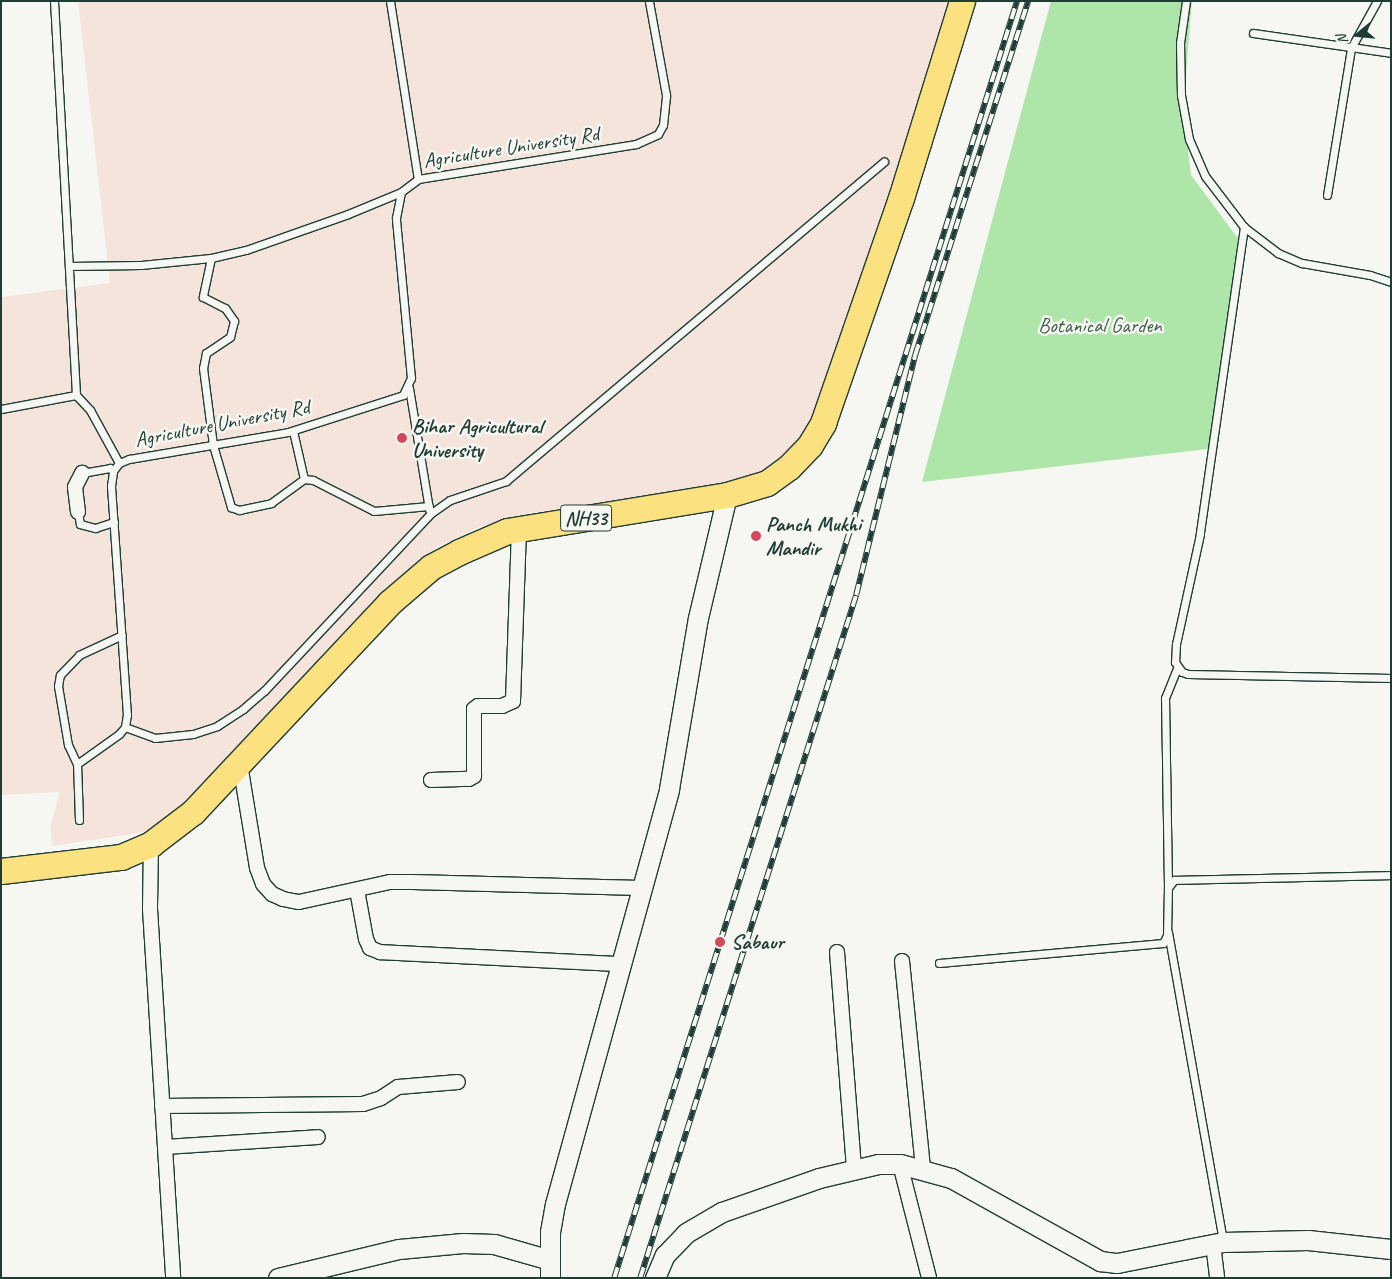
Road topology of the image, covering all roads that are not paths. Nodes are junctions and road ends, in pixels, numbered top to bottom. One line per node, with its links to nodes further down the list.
1 (54, 1): 16 (lane)
2 (390, 1): 11 (lane)
3 (649, 1): 11 (lane, Agriculture University Rd)
4 (962, 1): 27 (highway, NH33)
5 (1186, 1): 14 (lane)
6 (1377, 1): 8 (lane)
7 (1253, 33): 8 (lane)
8 (1351, 48): 9 (lane); 13 (lane)
9 (1391, 53)
10 (884, 162): 30 (lane)
11 (418, 179): 12 (lane, Agriculture University Rd)
12 (401, 192): 15 (lane); 18 (lane, Agriculture University Rd)
13 (1328, 195)
14 (1244, 227): 17 (lane); 34 (lane)
15 (211, 258): 16 (lane); 22 (lane)
16 (69, 266): 19 (lane)
17 (1391, 282)
18 (410, 388): 21 (lane, Agriculture University Rd); 28 (lane)
19 (76, 395): 20 (lane); 23 (lane)
20 (1, 409)
21 (294, 431): 22 (lane, Agriculture University Rd); 26 (lane)
22 (213, 445): 23 (lane, Agriculture University Rd); 26 (lane)
23 (119, 463): 24 (lane, Agriculture University Rd)
24 (113, 472): 25 (lane); 31 (lane, Agriculture University Rd)
25 (82, 473): 29 (street)
26 (304, 479): 28 (lane)
27 (728, 495): 32 (highway, NH33); 44 (street)
28 (429, 506): 30 (lane)
29 (78, 512): 31 (lane)
30 (430, 514): 36 (lane)
31 (114, 522): 33 (lane, Agriculture University Rd)
32 (519, 529): 38 (highway, NH33); 39 (street)
33 (122, 635): 36 (lane, Agriculture University Rd); 37 (lane)
34 (1177, 668): 35 (lane); 45 (lane)
35 (1391, 678)
36 (125, 727): 37 (lane)
37 (77, 764): 40 (lane)
38 (240, 764): 41 (highway, NH33); 46 (street)
39 (431, 780)
40 (79, 820)
41 (151, 844): 42 (highway, NH33); 53 (street)
42 (1, 871)
43 (1391, 875): 45 (lane)
44 (641, 888): 46 (street); 51 (street)
45 (1168, 888): 47 (lane)
46 (357, 890): 51 (street)
47 (1168, 928): 50 (lane); 59 (lane)
48 (837, 952): 57 (street)
49 (902, 961): 58 (street)
50 (939, 963)
51 (620, 964): 61 (street)
52 (458, 1082): 53 (street)
53 (162, 1106): 55 (street)
54 (318, 1137): 55 (street)
55 (165, 1147): 63 (street)
56 (900, 1164): 57 (street); 58 (street); 66 (street)
57 (854, 1168): 65 (street)
58 (923, 1168): 62 (street)
59 (1218, 1243): 60 (street); 62 (street); 67 (street)
60 (1391, 1249)
61 (550, 1269): 64 (street)
62 (1100, 1269)
63 (173, 1278)
64 (278, 1278)
65 (655, 1278)
66 (929, 1278)
67 (1217, 1278)

